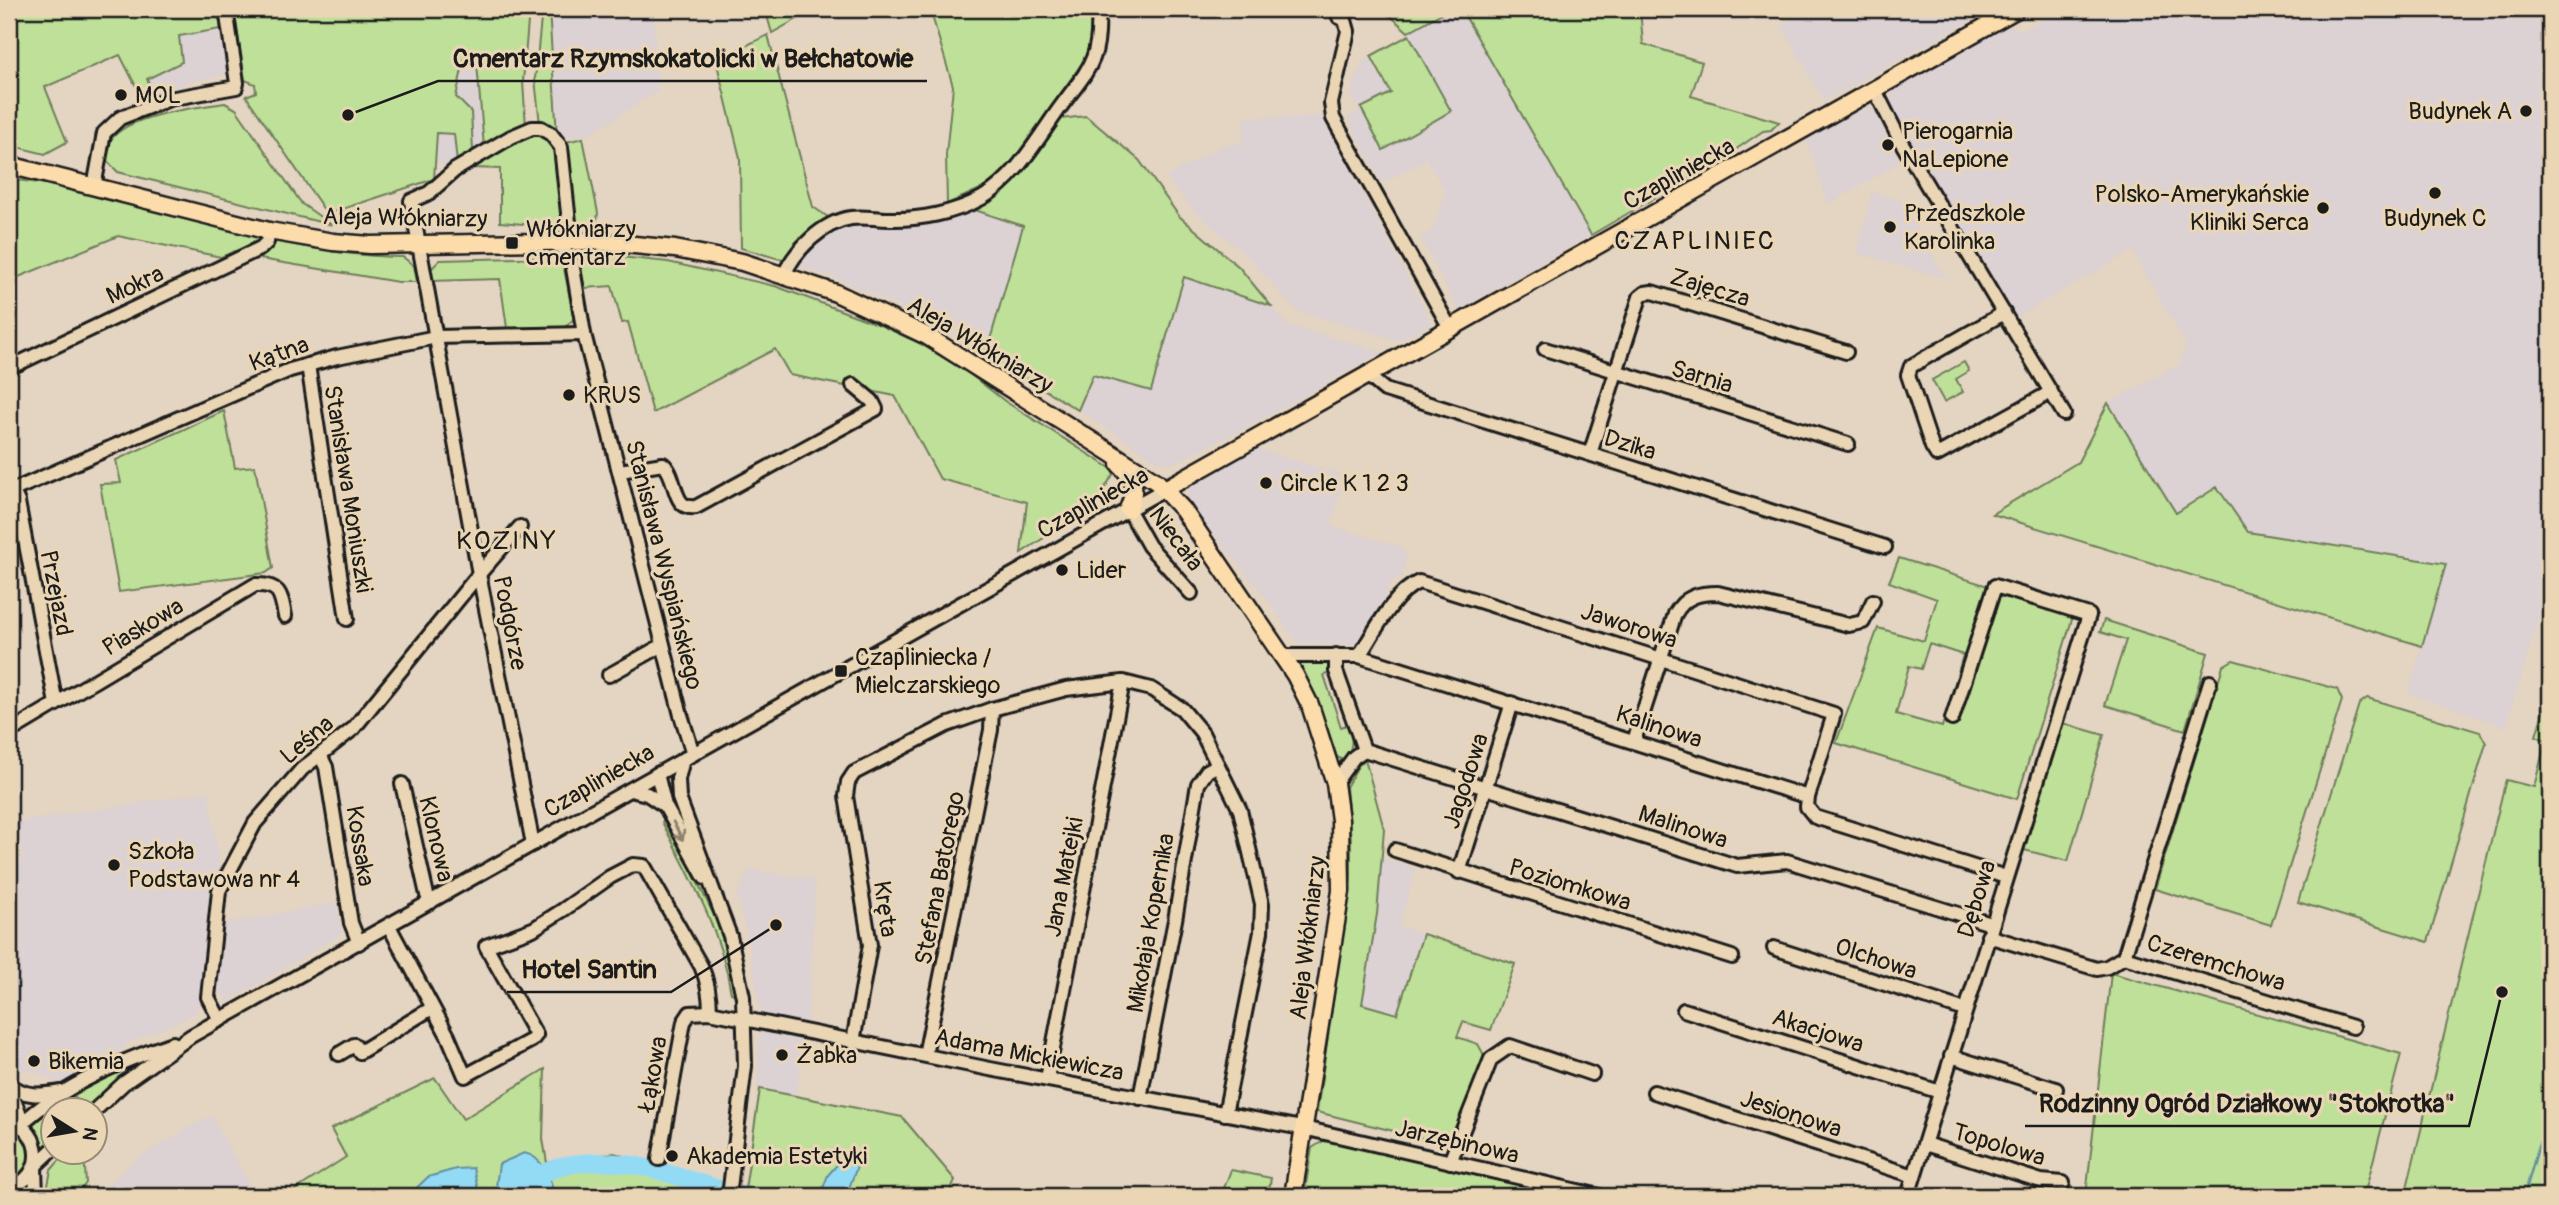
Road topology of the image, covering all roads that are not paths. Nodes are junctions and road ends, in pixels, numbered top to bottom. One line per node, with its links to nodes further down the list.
1 (226, 9): 7 (street)
2 (1098, 9): 14 (street)
3 (2017, 9): 5 (main road, Czapliniecka)
4 (1339, 17): 16 (street)
5 (1875, 90): 15 (street); 16 (main road, Czapliniecka)
6 (9, 165): 7 (main road, Aleja Włókniarzy)
7 (94, 187): 8 (main road, Aleja Włókniarzy)
8 (269, 231): 12 (main road, Aleja Włókniarzy); 22 (street, Mokra)
9 (550, 241): 10 (main road, Aleja Włókniarzy); 12 (main road, Aleja Włókniarzy); 13 (street)
10 (571, 241): 11 (main road, Aleja Włókniarzy); 12 (street, Podgórze)
11 (594, 241): 13 (street); 14 (main road, Aleja Włókniarzy)
12 (419, 244): 18 (street, Podgórze)
13 (572, 262): 17 (street, Stanisława Wyspiańskiego)
14 (784, 275): 28 (main road, Aleja Włókniarzy)
15 (2004, 313): 26 (street); 26 (street)
16 (1450, 328): 24 (main road, Czapliniecka)
17 (584, 334): 18 (street, Kątna); 31 (street, Stanisława Wyspiańskiego)
18 (436, 337): 21 (street, Kątna); 37 (street, Podgórze)
19 (1545, 349): 23 (street, Sarnia)
20 (1846, 352): 23 (street, Zajęcza)
21 (308, 365): 33 (street, Kątna); 41 (street, Stanisława Moniuszki)
22 (9, 368)
23 (1616, 372): 29 (street, Sarnia); 30 (street, Zajęcza)
24 (1367, 375): 30 (street, Dzika); 32 (main road, Czapliniecka)
25 (853, 385): 31 (street)
26 (2051, 392): 27 (street)
27 (2064, 414)
28 (1097, 444): 32 (main road, Aleja Włókniarzy); 34 (main road)
29 (1848, 444)
30 (1590, 454): 36 (street, Dzika)
31 (620, 471): 42 (street, Stanisława Wyspiańskiego)
32 (1165, 489): 34 (street, Czapliniecka); 44 (main road, Aleja Włókniarzy)
33 (11, 492): 51 (street, Przejazd)
34 (1128, 509): 38 (street, Niecała); 58 (street, Czapliniecka)
35 (520, 527): 37 (street, Leśna)
36 (1885, 547)
37 (479, 574): 57 (street, Leśna); 68 (street, Podgórze)
38 (1191, 593)
39 (1873, 601): 46 (street)
40 (285, 616): 51 (street, Piaskowa)
41 (347, 619)
42 (663, 645): 47 (street); 58 (street, Stanisława Wyspiańskiego)
43 (1336, 655): 44 (street, Kalinowa); 45 (street, Kalinowa); 56 (street)
44 (1282, 656): 61 (main road, Aleja Włókniarzy)
45 (1359, 656): 46 (street, Jaworowa); 50 (street, Kalinowa)
46 (1660, 658): 55 (street); 65 (street, Jaworowa)
47 (610, 675)
48 (1123, 682): 52 (street); 59 (street); 93 (street, Jana Matejki)
49 (2210, 682): 79 (street)
50 (1513, 703): 55 (street, Kalinowa); 63 (street, Jagodowa)
51 (56, 704): 54 (street, Piaskowa)
52 (992, 709): 88 (street, Kręta); 90 (street, Stefana Batorego)
53 (1952, 719): 71 (street, Dębowa)
54 (9, 732)
55 (1634, 741): 65 (street, Kalinowa)
56 (1364, 750): 61 (street); 63 (street, Malinowa)
57 (320, 755): 76 (street, Kossaka); 84 (street, Leśna)
58 (688, 757): 60 (street, Czapliniecka); 66 (street)
59 (1218, 765): 100 (street, Mikołaja Kopernika); 101 (street)
60 (657, 774): 64 (street, Czapliniecka); 66 (street); 67 (street)
61 (1335, 783): 103 (main road, Aleja Włókniarzy)
62 (402, 784): 73 (street, Klonowa)
63 (1487, 787): 70 (street, Jagodowa); 75 (street, Malinowa)
64 (630, 790): 67 (street); 68 (street, Czapliniecka)
65 (1808, 797): 71 (street)
66 (680, 798): 72 (street)
67 (665, 806): 72 (street, one-way to 72)
68 (533, 844): 73 (street, Czapliniecka)
69 (1395, 850): 70 (street, Poziomkowa)
70 (1459, 872): 78 (street, Poziomkowa)
71 (2006, 877): 75 (street, Dębowa)
72 (709, 884): 85 (street)
73 (431, 902): 74 (street, Czapliniecka)
74 (389, 926): 76 (street, Czapliniecka); 80 (street)
75 (1990, 930): 79 (street, Czeremchowa); 82 (street, Dębowa)
76 (359, 943): 84 (street, Czapliniecka)
77 (1774, 948): 82 (street, Olchowa)
78 (1732, 957)
79 (2124, 957): 86 (street, Czeremchowa)
80 (432, 1008): 83 (street); 89 (street)
81 (1684, 1010): 98 (street, Akacjowa)
82 (1965, 1010): 91 (street, Dębowa)
83 (709, 1012): 85 (street); 105 (street, Łąkowa)
84 (220, 1020): 87 (street, Czapliniecka)
85 (746, 1020): 88 (street, Adama Mickiewicza); 112 (street)
86 (2353, 1027)
87 (191, 1036): 96 (street, Czapliniecka); 99 (street, Czapliniecka)
88 (853, 1042): 90 (street, Adama Mickiewicza)
89 (339, 1054)
90 (925, 1055): 93 (street, Adama Mickiewicza)
91 (1951, 1056): 95 (street); 98 (street, Dębowa)
92 (1592, 1074): 106 (street)
93 (1046, 1079): 100 (street, Adama Mickiewicza)
94 (9, 1085): 96 (street); 102 (street)
95 (2056, 1089)
96 (62, 1092): 102 (street, Czapliniecka)
97 (1654, 1092): 109 (street, Jesionowa)
98 (1940, 1092): 104 (street, Dębowa)
99 (108, 1098)
100 (1140, 1098): 101 (street, Adama Mickiewicza)
101 (1226, 1114): 103 (street, Adama Mickiewicza)
102 (15, 1123): 108 (street)
103 (1304, 1129): 106 (street, Jarzębinowa); 114 (main road, Aleja Włókniarzy)
104 (1925, 1144): 109 (street, Dębowa); 110 (street, Topolowa)
105 (659, 1160)
106 (1450, 1162): 115 (street, Jarzębinowa)
107 (38, 1163): 108 (street)
108 (35, 1166): 111 (street); 113 (street)
109 (1914, 1176): 116 (street, Dębowa)
110 (2063, 1183)
111 (9, 1187)
112 (730, 1190)
113 (36, 1196)
114 (1293, 1196)
115 (1600, 1196)
116 (1908, 1196)

